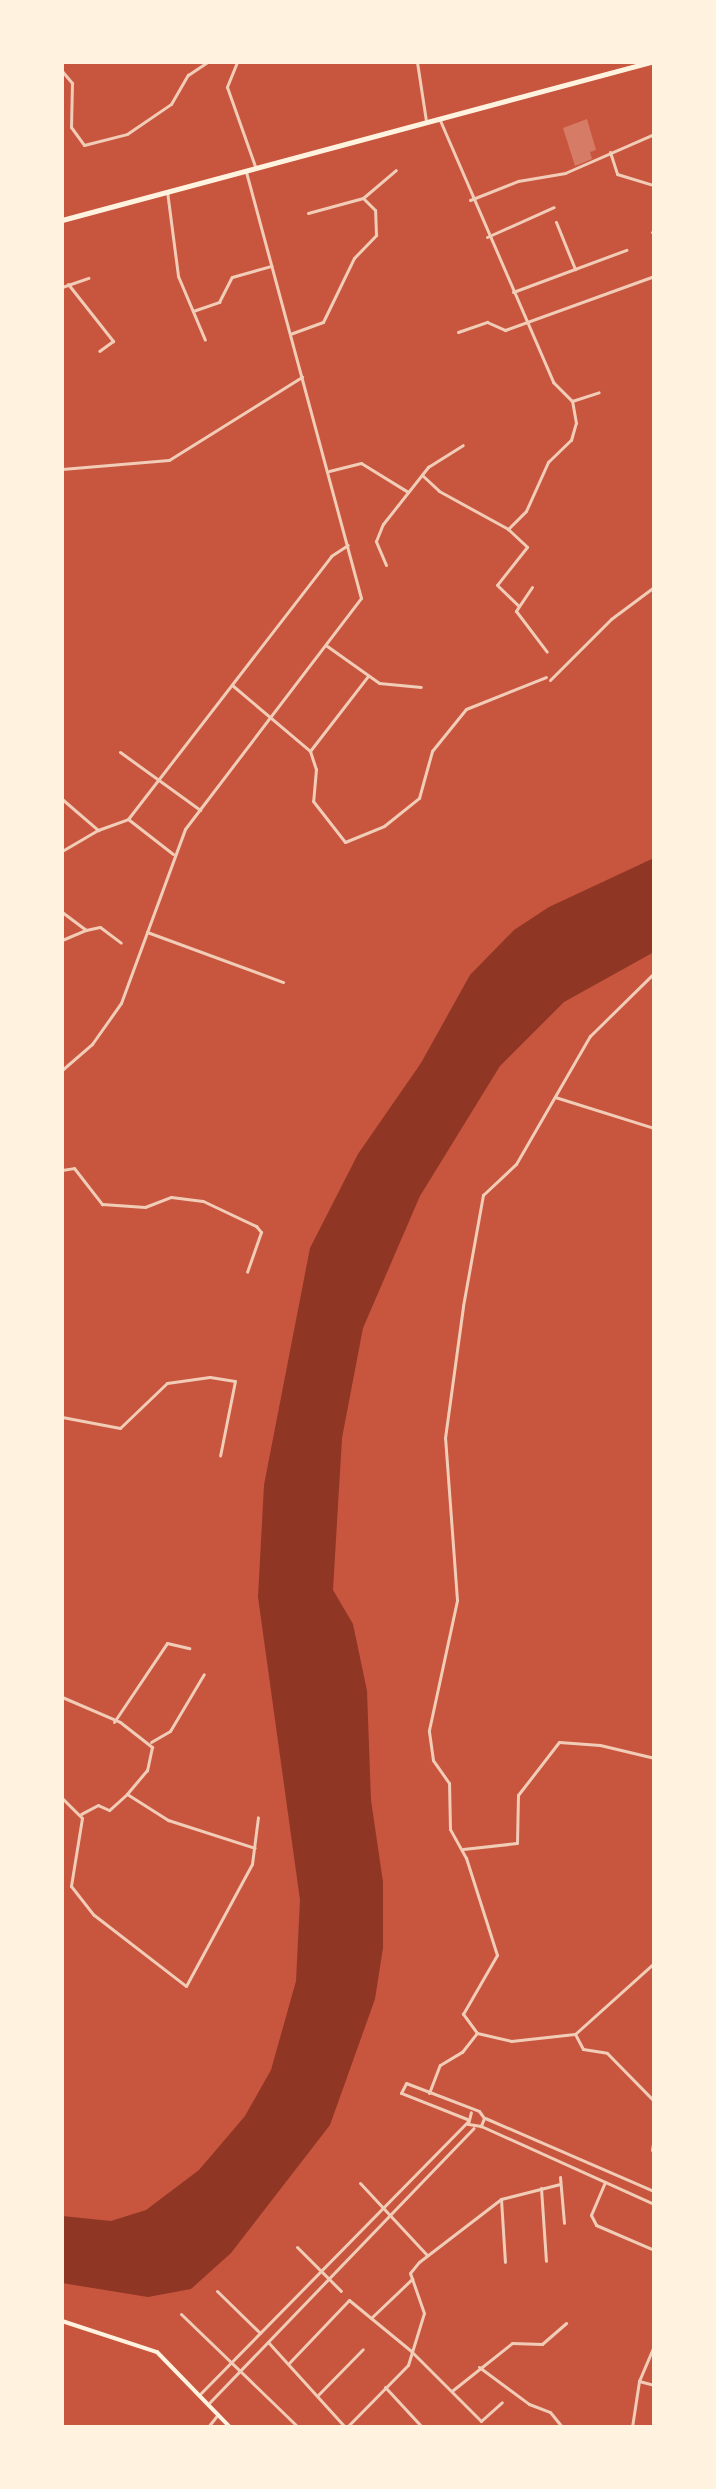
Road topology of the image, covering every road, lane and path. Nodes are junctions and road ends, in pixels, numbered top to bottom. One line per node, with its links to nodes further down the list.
1 (207, 62): 5 (street)
2 (237, 62): 10 (street)
3 (417, 62): 7 (street)
4 (651, 62): 6 (highway)
5 (62, 71)
6 (439, 118): 7 (highway); 16 (street)
7 (426, 121): 10 (highway)
8 (654, 134): 9 (street)
9 (610, 152): 13 (street); 16 (street)
10 (255, 166): 11 (highway)
11 (245, 169): 14 (highway); 23 (street)
12 (396, 170): 15 (street)
13 (654, 185)
14 (167, 191): 19 (highway); 30 (street)
15 (363, 198): 18 (street); 33 (street)
16 (470, 200): 21 (street)
17 (554, 207): 21 (street)
18 (308, 213)
19 (62, 220)
20 (556, 222): 24 (street)
21 (487, 237): 29 (street)
22 (626, 250): 24 (street)
23 (271, 266): 30 (street); 33 (street)
24 (575, 269): 29 (street)
25 (654, 276): 31 (street)
26 (88, 278): 28 (street)
27 (62, 279): 28 (street)
28 (65, 285): 35 (street)
29 (513, 292): 31 (street)
30 (193, 311): 34 (street)
31 (528, 322): 32 (street); 38 (street)
32 (458, 332)
33 (290, 334): 36 (street)
34 (205, 340)
35 (99, 351)
36 (302, 377): 40 (street); 41 (street)
37 (599, 392): 38 (street)
38 (572, 401): 44 (street)
39 (463, 445): 42 (street)
40 (62, 469)
41 (328, 472): 43 (street); 45 (street)
42 (422, 475): 43 (street); 44 (street)
43 (408, 492): 46 (street)
44 (508, 529): 49 (street)
45 (348, 545): 50 (street); 53 (street)
46 (386, 565)
47 (532, 587): 49 (street)
48 (654, 587): 56 (street)
49 (518, 605): 51 (street)
50 (327, 646): 52 (street); 55 (street)
51 (547, 652)
52 (368, 676): 54 (street); 56 (street)
53 (232, 685): 55 (street); 58 (street)
54 (421, 687)
55 (272, 717): 56 (street); 60 (street)
56 (310, 751)
57 (120, 752): 58 (street)
58 (160, 780): 60 (street); 61 (street)
59 (62, 799): 62 (street)
60 (200, 810): 64 (street)
61 (128, 819): 62 (street); 64 (street)
62 (98, 830): 63 (street)
63 (62, 851)
64 (174, 855): 67 (street)
65 (62, 912): 66 (street)
66 (86, 930): 68 (street); 69 (street)
67 (147, 932): 71 (street); 72 (street)
68 (62, 940)
69 (121, 943)
70 (654, 973): 73 (street)
71 (283, 982)
72 (62, 1070)
73 (555, 1097): 74 (street); 90 (street)
74 (654, 1128)
75 (62, 1170): 76 (street)
76 (247, 1272)
77 (62, 1417): 78 (street)
78 (220, 1456)
79 (189, 1648): 82 (street)
80 (204, 1674): 83 (street)
81 (62, 1699): 82 (street)
82 (114, 1722): 83 (street)
83 (151, 1742): 85 (street)
84 (654, 1758): 90 (street)
85 (127, 1794): 87 (street); 89 (street)
86 (62, 1798): 87 (street)
87 (81, 1814): 89 (street)
88 (258, 1817): 89 (street)
89 (256, 1849)
90 (462, 1849): 92 (street)
91 (654, 1963): 93 (street)
92 (477, 2033): 93 (street); 94 (street)
93 (575, 2034): 95 (street)
94 (429, 2093): 96 (street); 98 (street)
95 (654, 2101)
96 (471, 2112): 97 (street); 98 (street)
97 (484, 2118): 99 (street); 108 (street)
98 (467, 2120): 100 (street); 111 (street)
99 (481, 2126): 100 (street); 104 (street)
100 (474, 2128): 112 (street)
101 (654, 2138): 102 (street)
102 (652, 2150)
103 (560, 2177): 106 (street)
104 (605, 2182): 110 (street); 115 (street)
105 (360, 2183): 111 (street)
106 (560, 2184): 107 (street); 113 (street)
107 (541, 2188): 109 (street); 117 (street)
108 (654, 2191)
109 (501, 2199): 116 (street); 118 (street)
110 (654, 2204)
111 (385, 2206): 112 (street); 119 (street)
112 (392, 2213): 116 (street); 120 (street)
113 (564, 2223)
114 (297, 2247): 119 (street)
115 (654, 2250)
116 (427, 2255): 121 (street)
117 (546, 2261)
118 (505, 2262)
119 (321, 2271): 120 (street); 128 (street)
120 (329, 2278): 123 (street); 129 (street)
121 (412, 2279): 125 (street); 132 (street)
122 (217, 2291): 128 (street)
123 (341, 2291)
124 (181, 2314): 133 (street)
125 (371, 2318): 132 (street); 134 (street)
126 (62, 2321): 141 (main road)
127 (566, 2323): 135 (street)
128 (260, 2334): 133 (street)
129 (268, 2342): 134 (street); 136 (street)
130 (654, 2345): 137 (street)
131 (363, 2349): 142 (street)
132 (411, 2351): 139 (street); 140 (street)
133 (231, 2363): 136 (street); 141 (street)
134 (289, 2363): 142 (street)
135 (478, 2367): 140 (street); 151 (street)
136 (240, 2371): 143 (street); 148 (street)
137 (639, 2381): 138 (street); 152 (street)
138 (654, 2385)
139 (385, 2387): 149 (street); 150 (street)
140 (453, 2390): 144 (street)
141 (201, 2393): 143 (main road)
142 (318, 2395): 149 (street)
143 (210, 2402): 145 (main road)
144 (502, 2402)
145 (219, 2414): 146 (street); 147 (main road)
146 (208, 2427)
147 (230, 2427)
148 (298, 2427)
149 (346, 2427)
150 (422, 2427)
151 (562, 2427)
152 (632, 2427)

